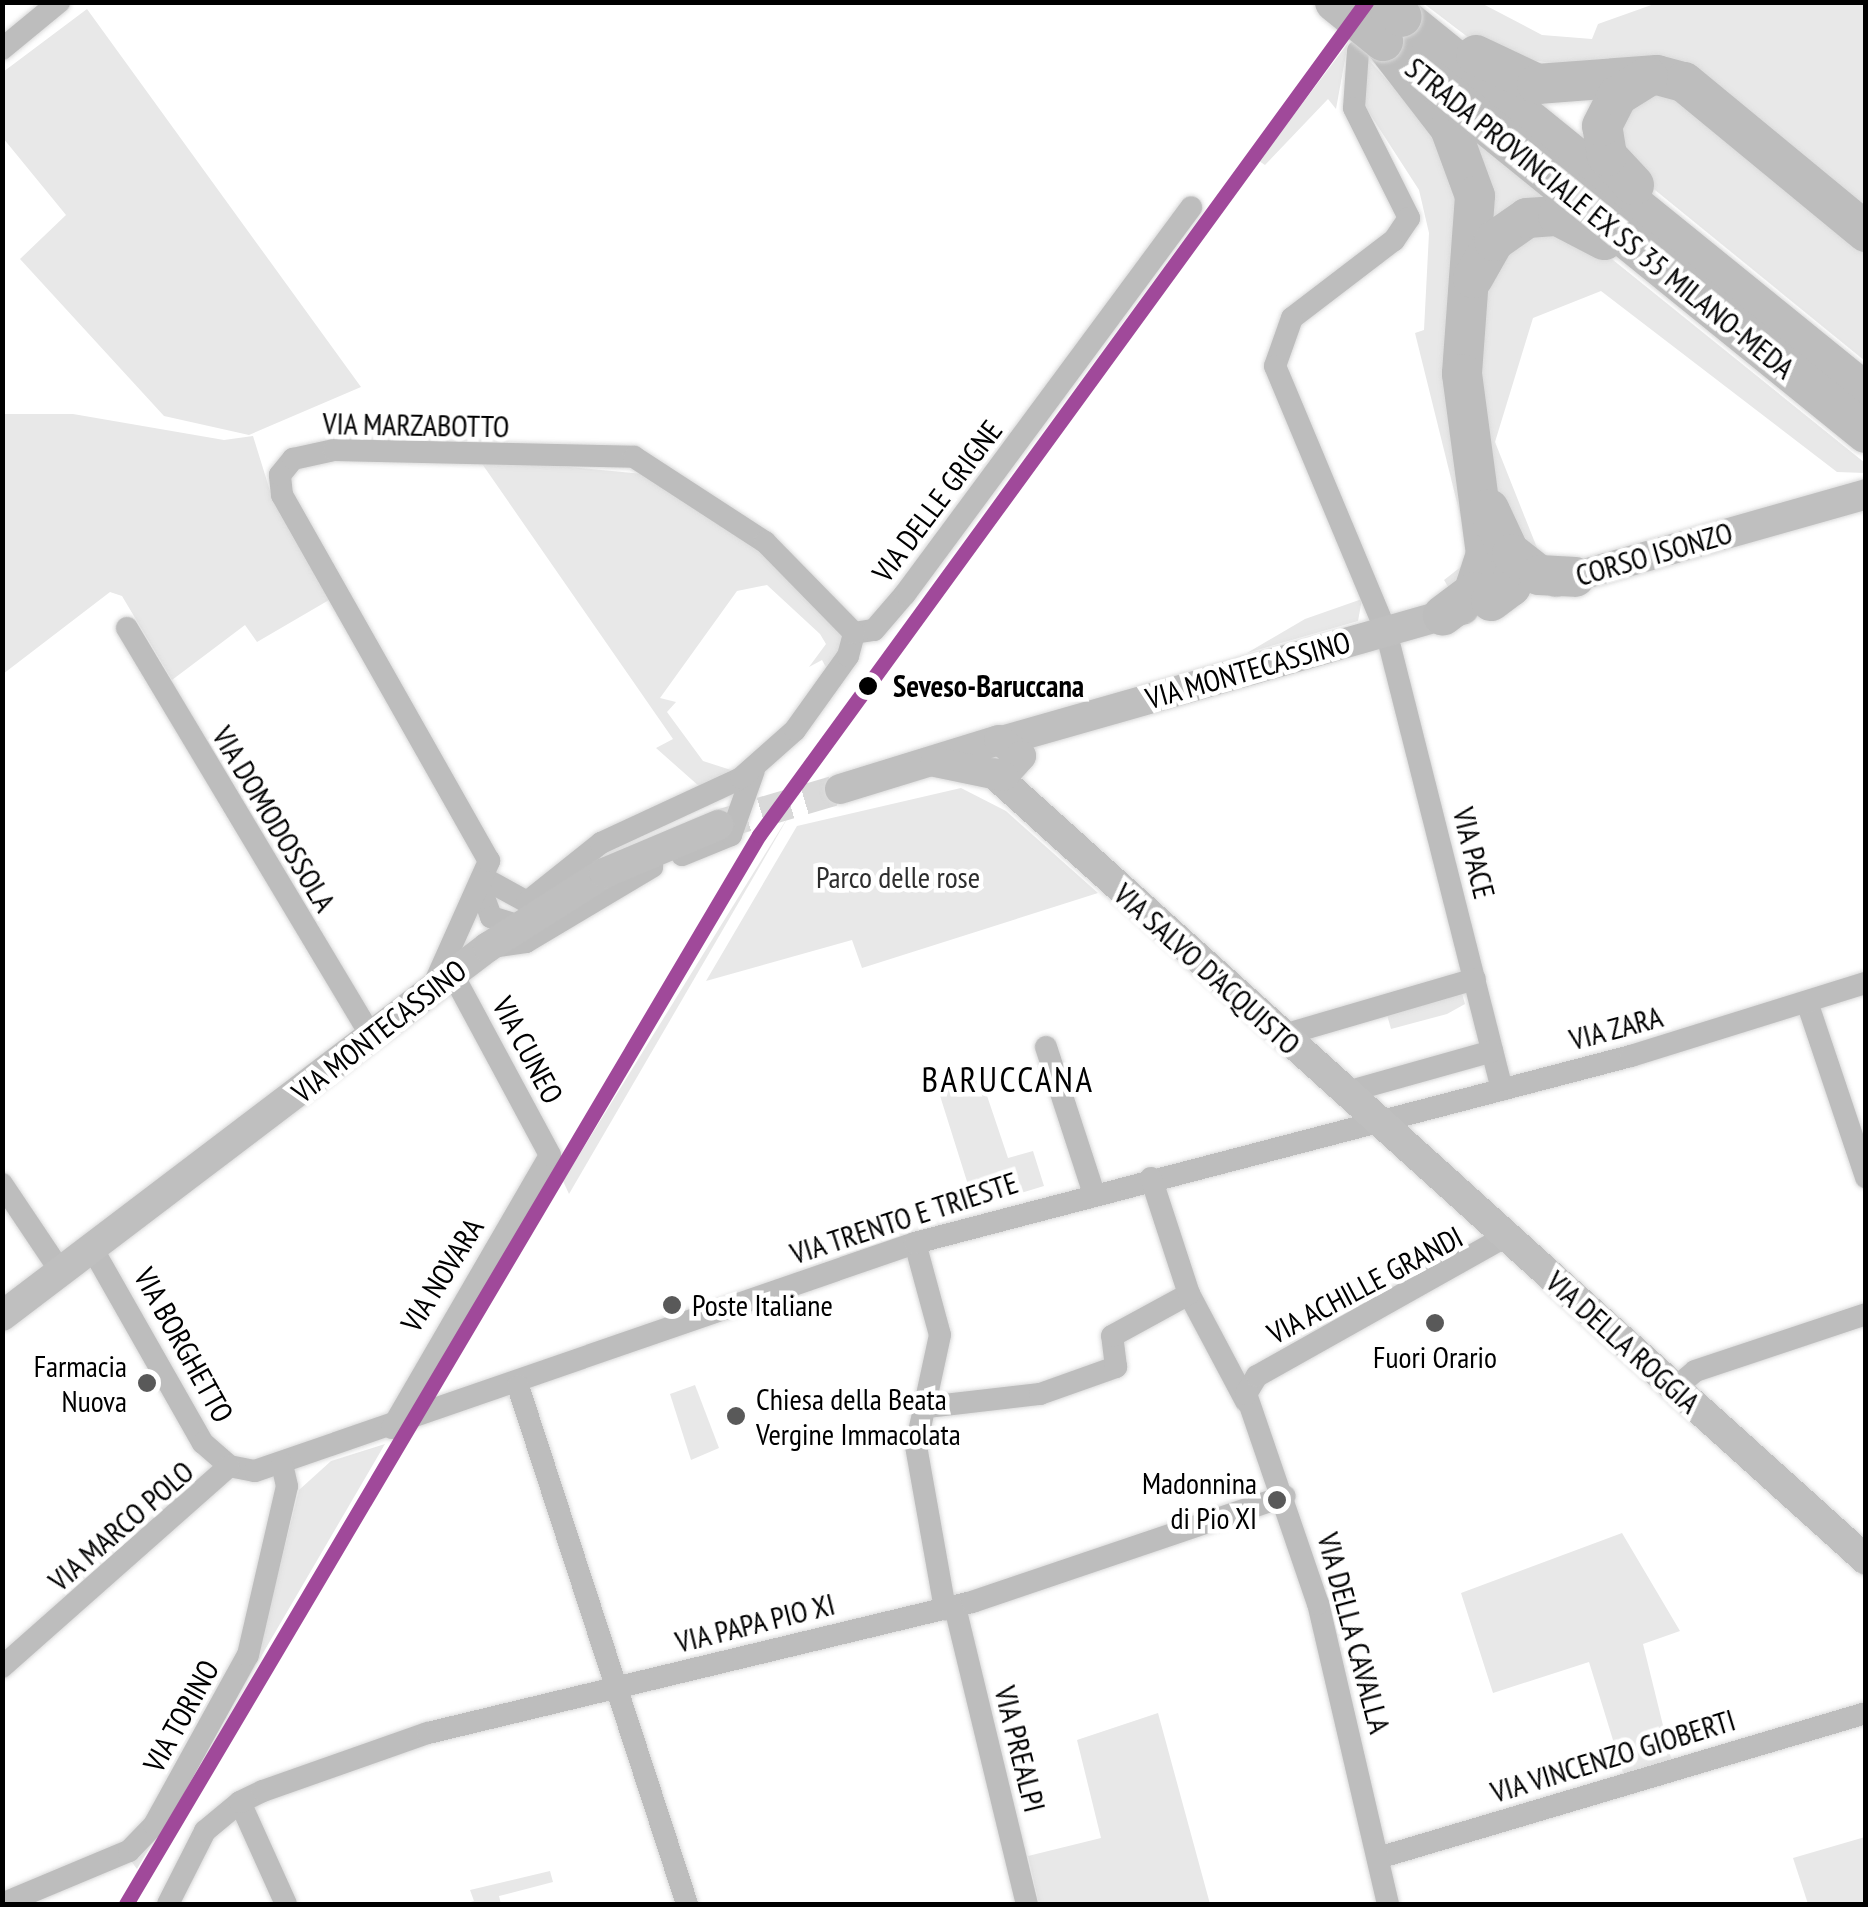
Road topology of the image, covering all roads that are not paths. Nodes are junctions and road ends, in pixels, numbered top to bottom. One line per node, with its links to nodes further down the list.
1 (59, 2): 4 (street)
2 (1336, 2): 3 (highway, STRADA PROVINCIALE EX SS 35 MILANO-MEDA, bridge)
3 (1382, 28): 5 (highway); 8 (highway, STRADA PROVINCIALE EX SS 35 MILANO-MEDA); 9 (highway); 17 (street)
4 (2, 49)
5 (1658, 75): 7 (highway); 8 (highway)
6 (1191, 207): 16 (street, VIA DELLE GRIGNE)
7 (1866, 232)
8 (1702, 280): 9 (highway); 10 (highway, STRADA PROVINCIALE EX SS 35 MILANO-MEDA); 11 (highway, STRADA PROVINCIALE EX SS 35 MILANO-MEDA)
9 (1465, 301): 13 (highway)
10 (1866, 393)
11 (1866, 433)
12 (1866, 494): 13 (street, CORSO ISONZO)
13 (1519, 573): 14 (street, CORSO ISONZO); 14 (highway)
14 (1442, 615): 17 (street, VIA MONTECASSINO)
15 (127, 628): 31 (street, VIA DOMODOSSOLA)
16 (854, 632): 19 (street); 22 (street, VIA MARZABOTTO)
17 (1386, 632): 18 (street, VIA MONTECASSINO); 26 (street, VIA PACE)
18 (1004, 759): 20 (street); 30 (street, VIA SALVO D'ACQUISTO)
19 (759, 764): 21 (street); 21 (street)
20 (840, 789)
21 (722, 812): 22 (street); 24 (street, VIA MONTECASSINO)
22 (485, 886): 23 (street); 24 (street, VIA MARZABOTTO)
23 (466, 922): 24 (street); 28 (street)
24 (499, 930): 25 (street, VIA MONTECASSINO)
25 (452, 974): 28 (street, VIA MONTECASSINO); 37 (street, VIA CUNEO)
26 (1475, 979): 30 (street); 33 (street, VIA PACE)
27 (1866, 983): 29 (street, VIA ZARA)
28 (422, 1001): 31 (street, VIA MONTECASSINO)
29 (1807, 1002): 34 (street, VIA ZARA); 38 (street)
30 (1280, 1036): 35 (street, VIA SALVO D'ACQUISTO)
31 (372, 1038): 44 (street, VIA MONTECASSINO)
32 (1046, 1047): 41 (street)
33 (1492, 1051): 34 (street, VIA PACE); 35 (street)
34 (1502, 1090): 36 (street, VIA ZARA)
35 (1343, 1093): 36 (street, VIA SALVO D'ACQUISTO)
36 (1380, 1124): 39 (street, VIA TRENTO E TRIESTE); 42 (street, VIA DELLA ROGGIA)
37 (550, 1155): 53 (street, VIA NOVARA)
38 (1866, 1176)
39 (1151, 1178): 41 (street, VIA TRENTO E TRIESTE); 46 (street, VIA DELLA CAVALLA)
40 (2, 1184): 45 (street)
41 (1093, 1191): 43 (street, VIA TRENTO E TRIESTE)
42 (1506, 1236): 49 (street, VIA ACHILLE GRANDI); 51 (street, VIA DELLA ROGGIA)
43 (914, 1243): 50 (street, VIA TRENTO E TRIESTE); 52 (street, VIA PREALPI)
44 (92, 1248): 45 (street, VIA MONTECASSINO); 55 (street, VIA BORGHETTO)
45 (61, 1272): 48 (street, VIA MONTECASSINO)
46 (1194, 1304): 49 (street, VIA DELLA CAVALLA); 52 (street)
47 (1866, 1314): 51 (street)
48 (2, 1316)
49 (1248, 1383): 56 (street, VIA DELLA CAVALLA)
50 (518, 1386): 53 (street, VIA TRENTO E TRIESTE); 60 (street)
51 (1675, 1388): 57 (street, VIA DELLA ROGGIA)
52 (926, 1407): 58 (street, VIA PREALPI)
53 (392, 1428): 54 (street, VIA TRENTO E TRIESTE)
54 (282, 1464): 55 (street, VIA TRENTO E TRIESTE); 64 (street, VIA TORINO)
55 (228, 1466): 59 (street, VIA MARCO POLO)
56 (1285, 1496): 58 (street, VIA PAPA PIO XI); 63 (street, VIA DELLA CAVALLA)
57 (1866, 1560)
58 (950, 1608): 60 (street, VIA PAPA PIO XI); 68 (street, VIA PREALPI)
59 (2, 1668)
60 (619, 1688): 62 (street, VIA PAPA PIO XI); 67 (street)
61 (1866, 1713): 63 (street, VIA VINCENZO GIOBERTI)
62 (240, 1802): 65 (street, VIA PAPA PIO XI); 66 (street)
63 (1378, 1858): 69 (street, VIA DELLA CAVALLA)
64 (2, 1904)
65 (168, 1904)
66 (286, 1904)
67 (687, 1904)
68 (1027, 1904)
69 (1388, 1904)

